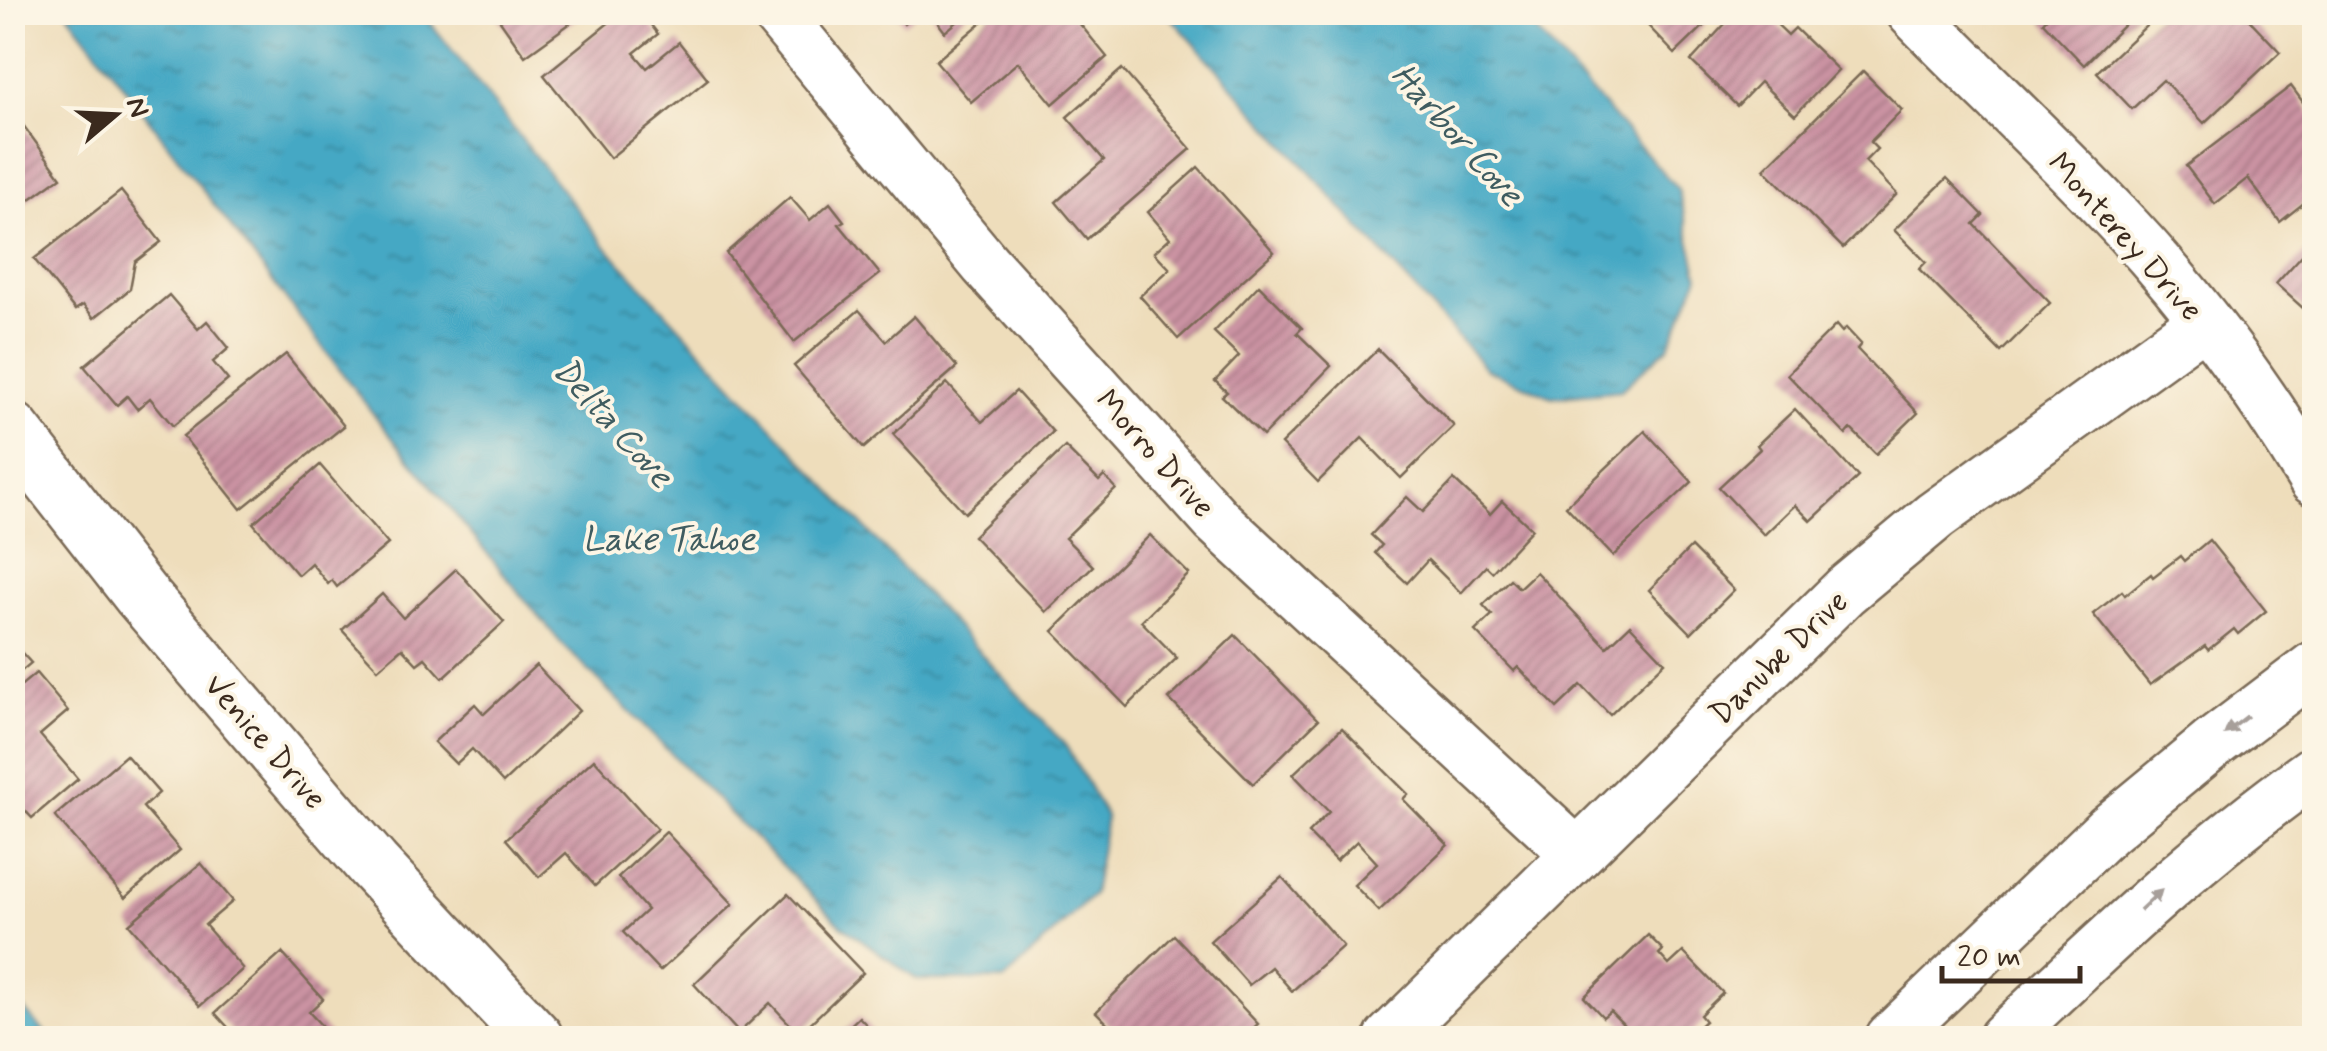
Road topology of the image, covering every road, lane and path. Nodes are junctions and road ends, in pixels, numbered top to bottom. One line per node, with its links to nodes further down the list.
1 (776, 12): 8 (street, Morro Drive)
2 (1912, 12): 3 (street, Monterey Drive)
3 (2205, 321): 5 (street, Monterey Drive); 8 (street, Danube Drive)
4 (12, 430): 9 (street, Venice Drive)
5 (2314, 480)
6 (2314, 667): 11 (street, one-way to 11)
7 (2314, 771): 12 (street, one-way to 7)
8 (1577, 854): 10 (street, Danube Drive)
9 (535, 1038)
10 (1390, 1038)
11 (1891, 1038)
12 (2004, 1038)

